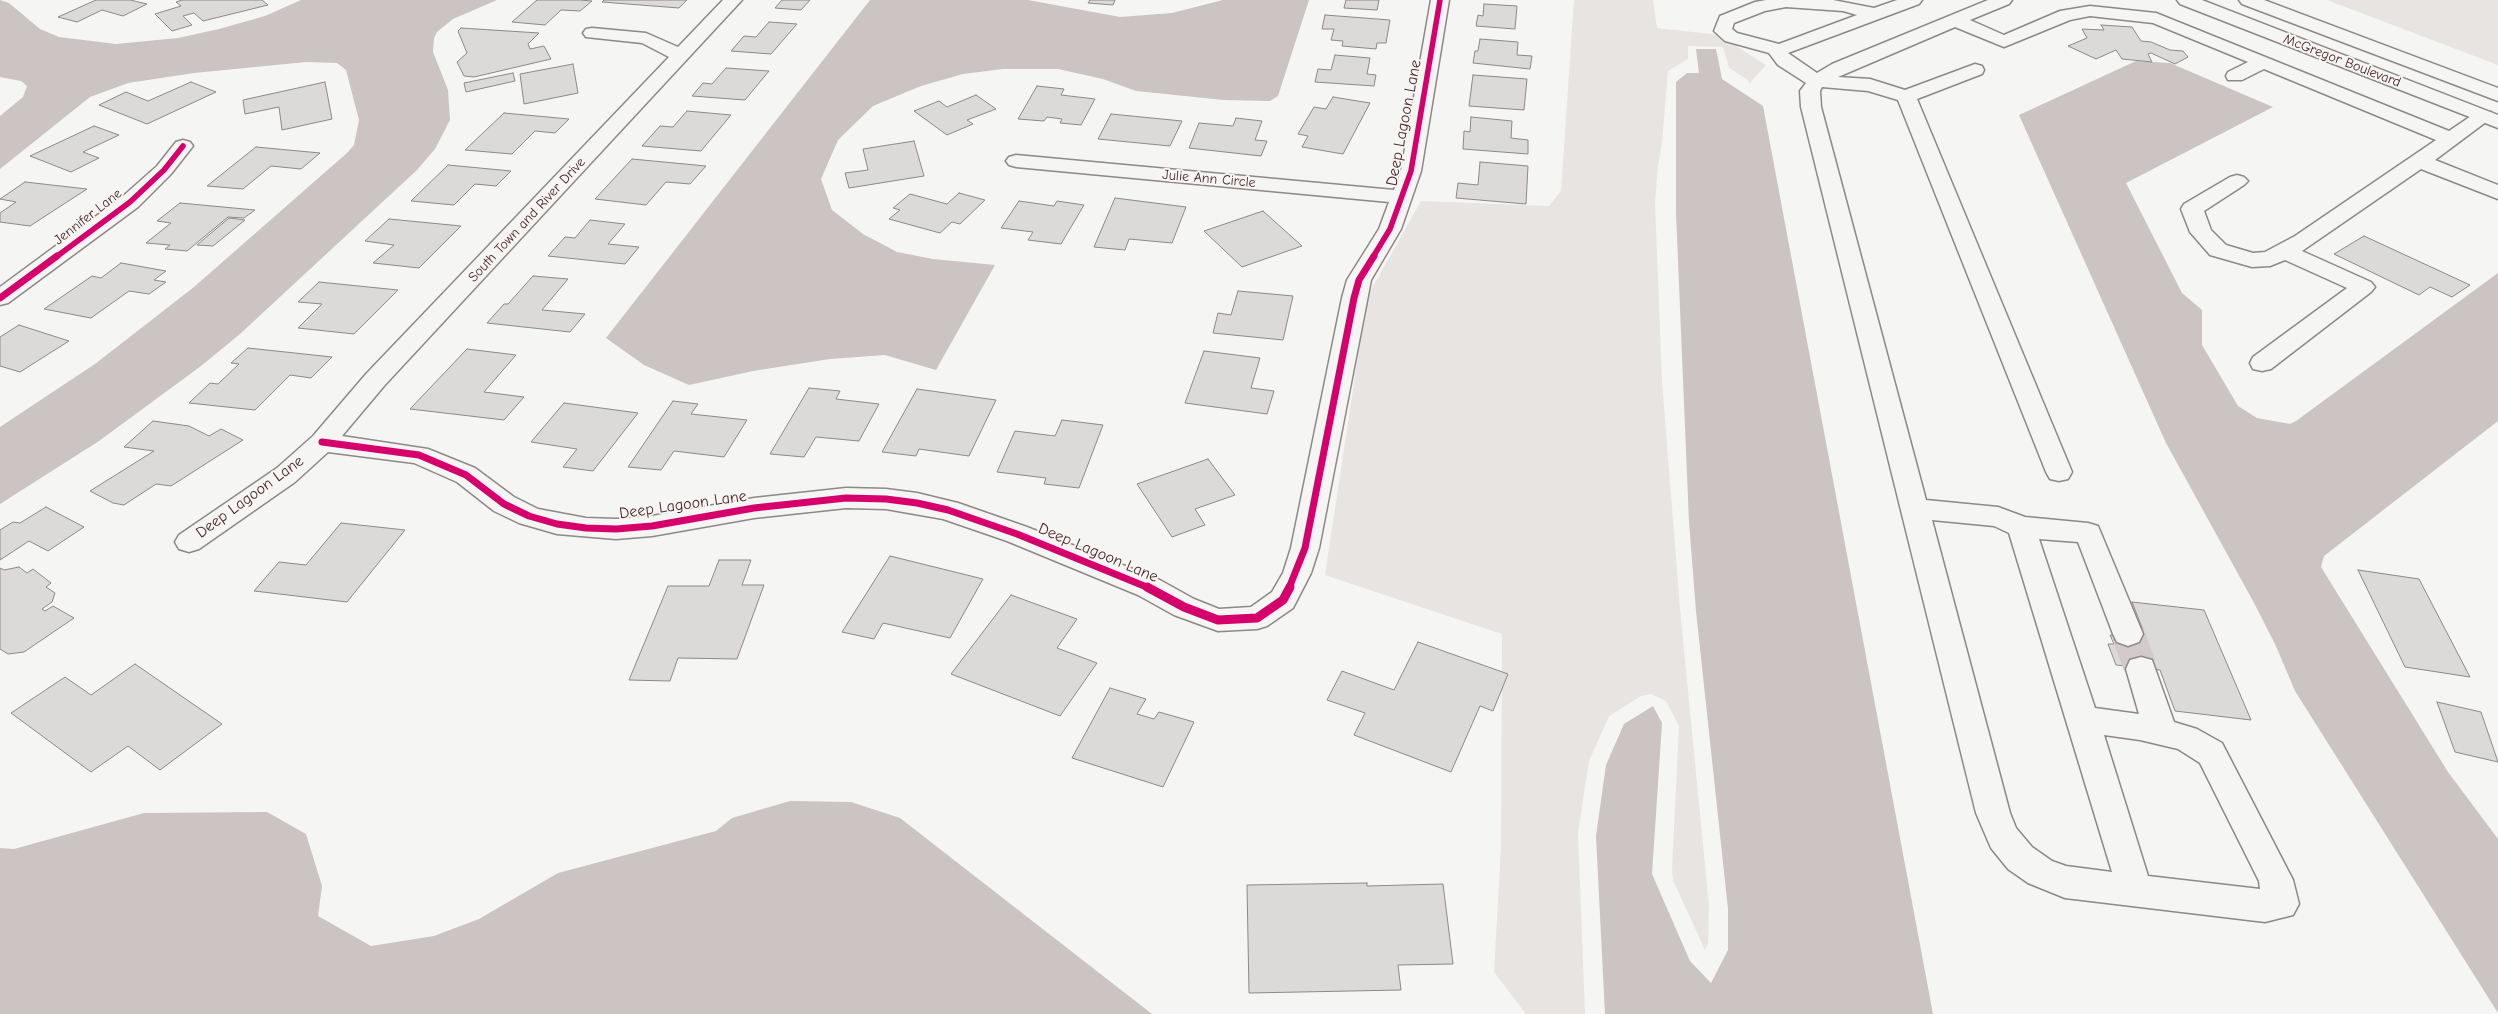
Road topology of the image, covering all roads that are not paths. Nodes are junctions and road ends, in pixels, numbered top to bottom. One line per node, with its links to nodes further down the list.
1 (733, 0): 9 (street, South Town and River Drive)
2 (1440, 0): 27 (street, Deep Lagoon Lane)
3 (1914, 0): 7 (street)
4 (2186, 0): 20 (street, McGregor Boulevard)
5 (2248, 0): 18 (street, McGregor Boulevard)
6 (2003, 1): 8 (street)
7 (1875, 14): 12 (street); 12 (street)
8 (1957, 21): 14 (street); 17 (street)
9 (708, 26): 11 (street); 13 (street, South Town and River Drive)
10 (592, 33): 11 (street)
11 (646, 38): 13 (street)
12 (1780, 50): 17 (street)
13 (681, 56): 31 (street, South Town and River Drive)
14 (2264, 62): 16 (street); 21 (street)
15 (1976, 70): 19 (street)
16 (2235, 76)
17 (1817, 80): 19 (street); 33 (street)
18 (2498, 95)
19 (1906, 96): 32 (street)
20 (2493, 118): 21 (street)
21 (2452, 139): 23 (street)
22 (183, 146): 29 (street, Jennifer Lane)
23 (2420, 161): 26 (street); 28 (street)
24 (1016, 162): 27 (street, Julie Ann Circle)
25 (2237, 181): 28 (street)
26 (2498, 193)
27 (1403, 197): 31 (street, Deep Lagoon Lane)
28 (2284, 251): 30 (street)
29 (0, 298)
30 (2262, 363)
31 (322, 442): 35 (street, Deep Lagoon Lane)
32 (2059, 472)
33 (1915, 510): 34 (street); 40 (street)
34 (2022, 527): 36 (street); 38 (street)
35 (188, 542)
36 (2128, 634)
37 (2141, 670): 39 (street)
38 (2084, 719): 39 (street); 40 (street)
39 (2161, 732): 40 (street)
40 (2135, 890)

